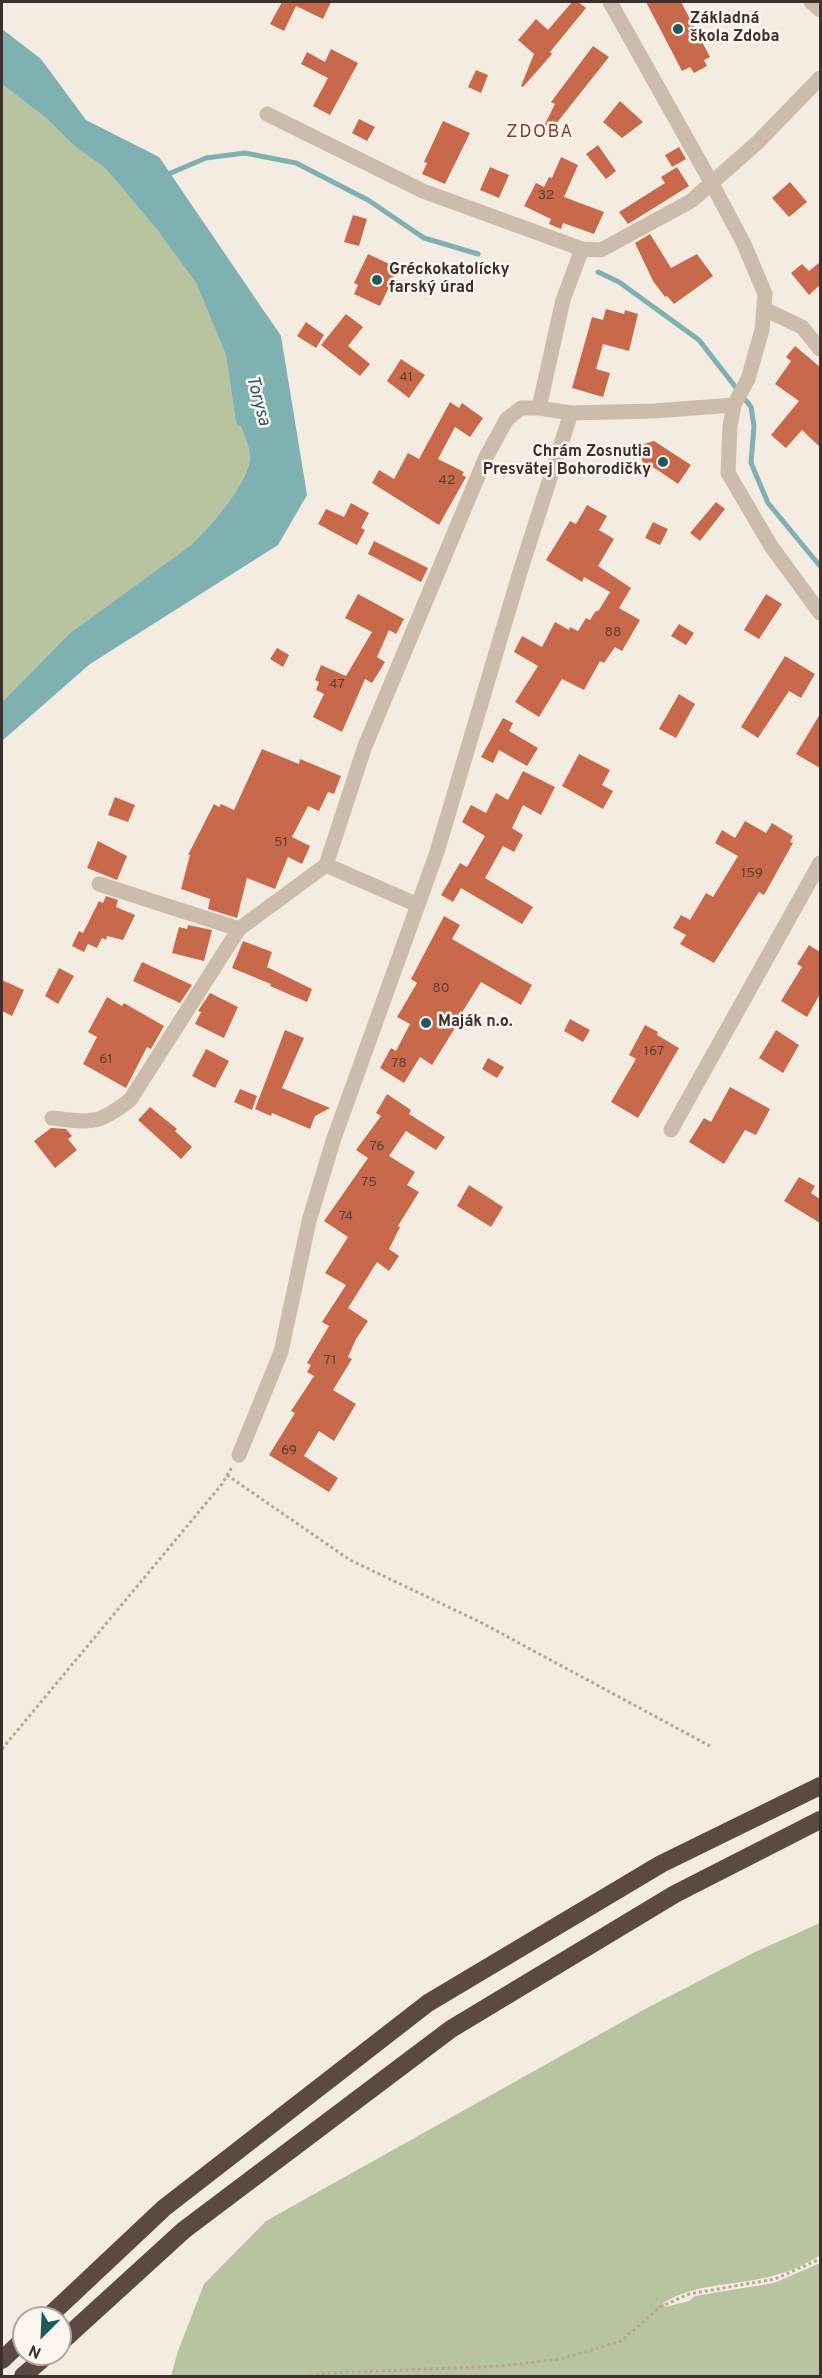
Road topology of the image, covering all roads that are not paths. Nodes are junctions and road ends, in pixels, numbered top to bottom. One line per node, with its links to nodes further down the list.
1 (610, 2): 6 (street)
2 (812, 2): 3 (street)
3 (820, 10)
4 (820, 78): 6 (street)
5 (267, 114): 7 (street)
6 (711, 182): 7 (street); 8 (street)
7 (582, 249): 11 (street)
8 (764, 309): 9 (street); 10 (street)
9 (820, 349)
10 (734, 405): 12 (street); 13 (street)
11 (539, 408): 12 (street); 15 (street)
12 (571, 413): 17 (street)
13 (820, 613)
14 (820, 863): 20 (street)
15 (326, 865): 17 (street); 18 (street)
16 (99, 884): 18 (street)
17 (418, 905): 21 (street)
18 (239, 930): 19 (street)
19 (52, 1118)
20 (671, 1130)
21 (239, 1455)
22 (820, 1786): 24 (highway)
23 (820, 1821): 25 (highway)
24 (60, 2306)
25 (72, 2332)
26 (34, 2366): 27 (highway)
27 (23, 2376)

